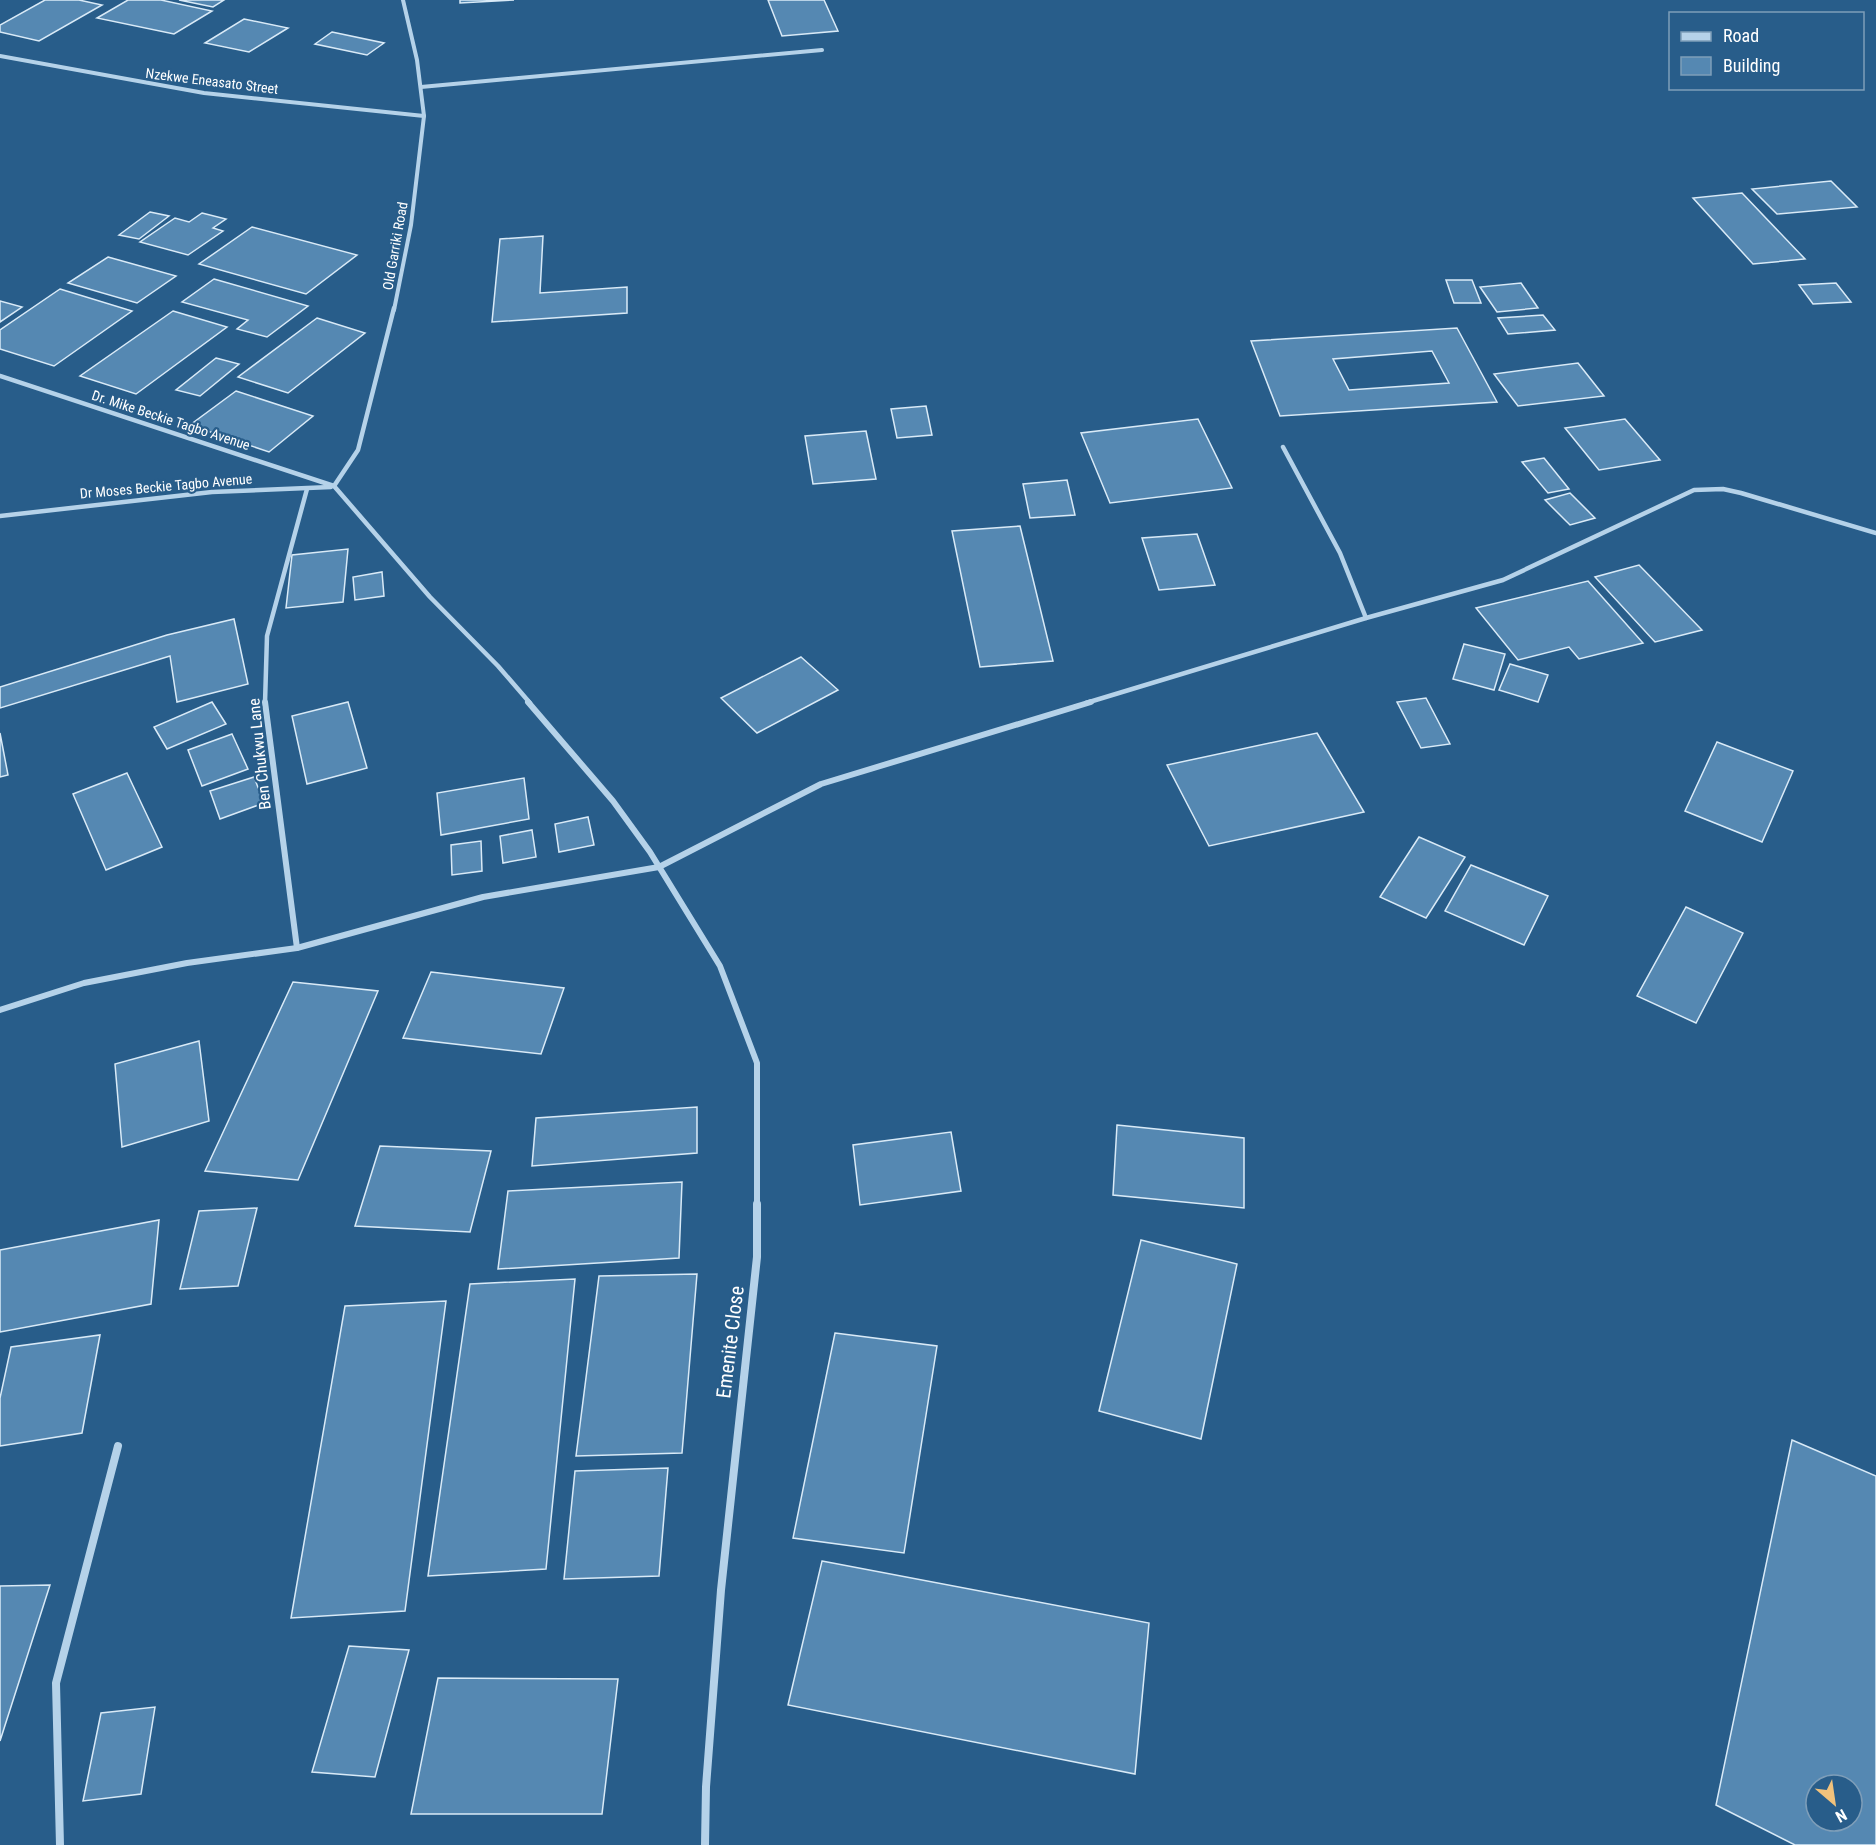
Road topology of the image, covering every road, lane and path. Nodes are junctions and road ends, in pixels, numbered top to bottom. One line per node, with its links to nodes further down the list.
1 (403, 0): 4 (street, Old Garriki Road)
2 (822, 50): 4 (street)
3 (0, 56): 5 (street, Nzekwe Eneasato Street)
4 (421, 87): 5 (street, Old Garriki Road)
5 (424, 116): 8 (street, Old Garriki Road)
6 (0, 376): 8 (street, Dr. Mike Beckie Tagbo Avenue)
7 (1283, 447): 12 (street)
8 (334, 486): 9 (street, Dr Moses Beckie Tagbo Avenue); 13 (street, Emenite Close)
9 (307, 489): 10 (street, Dr Moses Beckie Tagbo Avenue); 14 (street, Ben Chukwu Lane)
10 (0, 516)
11 (1876, 533): 12 (street)
12 (1366, 618): 13 (street)
13 (658, 867): 14 (street); 18 (street, Emenite Close)
14 (297, 948): 15 (street)
15 (0, 1010)
16 (118, 1446): 17 (street)
17 (60, 1845)
18 (705, 1845)

